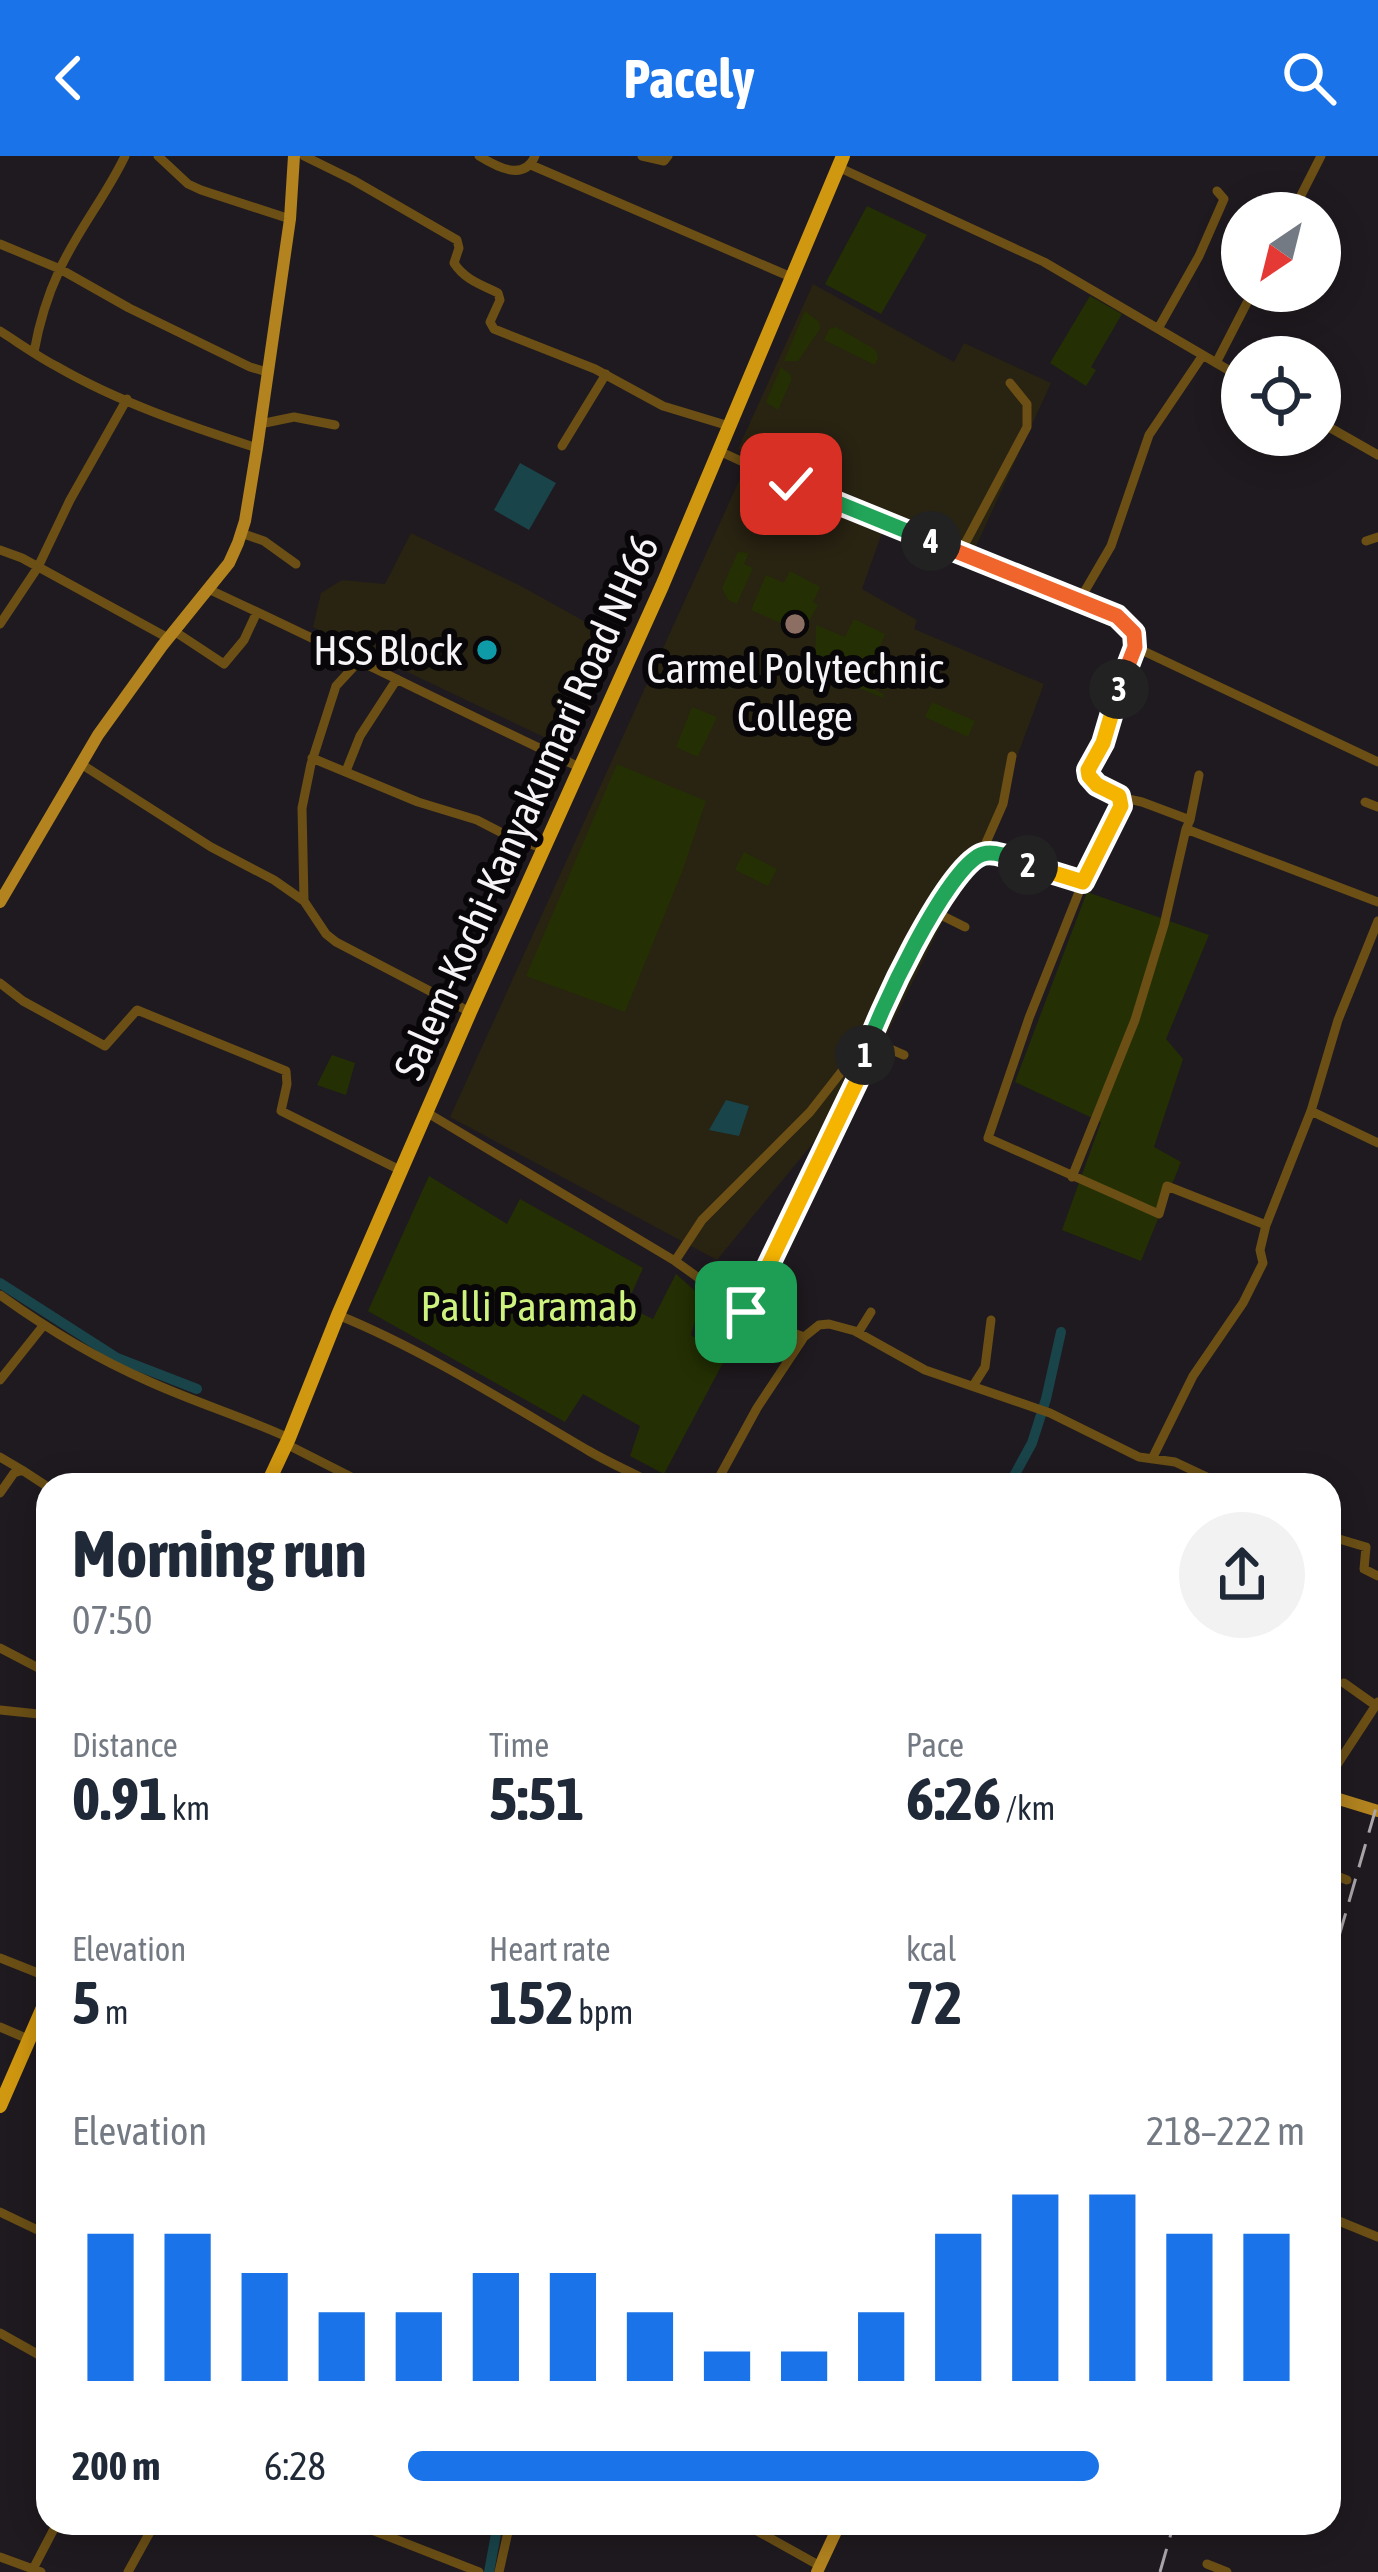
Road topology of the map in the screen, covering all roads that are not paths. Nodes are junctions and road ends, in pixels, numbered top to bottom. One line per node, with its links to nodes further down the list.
1 (125, 156): 15 (street)
2 (158, 156): 13 (street)
3 (294, 156): 13 (main road)
4 (304, 156): 25 (street)
5 (479, 156): 9 (street)
6 (642, 156): 7 (street)
7 (668, 156)
8 (1322, 156): 12 (street)
9 (533, 161): 16 (street)
10 (840, 162): 16 (highway, Salem-Kochi-Kanyakumari Road NH66); 18 (street)
11 (1217, 191): 18 (street)
12 (1303, 192)
13 (290, 219): 24 (main road)
14 (0, 244): 15 (street)
15 (60, 269): 20 (street); 24 (street)
16 (790, 277): 30 (highway, Salem-Kochi-Kanyakumari Road NH66)
17 (1242, 312): 22 (street)
18 (1159, 327): 21 (street)
19 (0, 331): 20 (street)
20 (34, 352): 27 (street)
21 (1204, 355): 22 (street); 44 (street)
22 (1216, 363): 23 (street)
23 (1221, 366)
24 (267, 372): 28 (main road)
25 (606, 374): 30 (street); 32 (street)
26 (1010, 383): 40 (street)
27 (127, 399): 33 (street); 42 (street)
28 (260, 424): 29 (street); 33 (main road)
29 (335, 425)
30 (729, 426): 34 (highway, Salem-Kochi-Kanyakumari Road NH66)
31 (1341, 434): 35 (street)
32 (562, 446)
33 (257, 448): 36 (main road)
34 (718, 451): 40 (street); 55 (highway, Salem-Kochi-Kanyakumari Road NH66)
35 (1378, 454)
36 (241, 533): 41 (street); 43 (main road)
37 (1378, 537): 38 (street)
38 (1366, 541)
39 (0, 550): 42 (street)
40 (960, 553): 44 (street)
41 (296, 564)
42 (38, 567): 46 (street); 47 (street)
43 (208, 589): 45 (street); 47 (main road)
44 (1079, 601): 48 (street)
45 (257, 612): 47 (street); 49 (street)
46 (0, 624)
47 (171, 634): 54 (main road)
48 (1135, 647): 53 (street); 58 (street)
49 (360, 659): 50 (street); 52 (street)
50 (397, 680): 55 (street); 56 (street)
51 (1012, 756): 63 (street)
52 (313, 758): 56 (street); 65 (street)
53 (1378, 762)
54 (81, 764): 65 (street); 66 (main road)
55 (580, 768): 62 (highway, Salem-Kochi-Kanyakumari Road NH66)
56 (346, 771): 62 (street)
57 (1199, 775): 61 (street)
58 (1119, 796): 61 (street); 64 (street)
59 (1365, 802): 60 (street)
60 (1378, 807)
61 (1188, 825): 67 (street); 79 (street)
62 (544, 849): 72 (highway, Salem-Kochi-Kanyakumari Road NH66)
63 (981, 854): 64 (street); 68 (street)
64 (1083, 882): 79 (street)
65 (304, 901): 72 (street)
66 (0, 902)
67 (1378, 902)
68 (935, 912): 70 (street); 73 (street)
69 (1378, 921): 75 (street)
70 (965, 927)
71 (0, 983): 78 (street)
72 (470, 1012): 76 (highway, Salem-Kochi-Kanyakumari Road NH66)
73 (871, 1034): 74 (street); 81 (street); 83 (street)
74 (904, 1055)
75 (1311, 1111): 77 (street); 80 (street)
76 (426, 1112): 78 (highway, Salem-Kochi-Kanyakumari Road NH66); 81 (street)
77 (1378, 1142)
78 (402, 1171): 85 (highway, Salem-Kochi-Kanyakumari Road NH66)
79 (1072, 1177): 80 (street)
80 (1266, 1225): 94 (street)
81 (675, 1261): 83 (street)
82 (0, 1295): 87 (street)
83 (746, 1312): 89 (street)
84 (871, 1312): 88 (street)
85 (338, 1315): 92 (highway, Salem-Kochi-Kanyakumari Road NH66); 98 (street)
86 (991, 1320): 91 (street)
87 (43, 1326): 90 (street); 92 (street)
88 (858, 1333): 89 (street); 91 (street)
89 (804, 1337): 99 (street)
90 (0, 1380)
91 (973, 1386): 94 (street)
92 (288, 1441): 96 (highway, Salem-Kochi-Kanyakumari Road NH66); 97 (street)
93 (0, 1457): 95 (street)
94 (1152, 1459): 100 (street)
95 (22, 1470): 101 (street); 102 (street)
96 (273, 1473)
97 (345, 1473)
98 (631, 1473)
99 (722, 1473)
100 (1198, 1473)
101 (36, 1479)
102 (0, 1493)
103 (1341, 1539): 104 (street)
104 (1378, 1576)
105 (0, 1648): 106 (street)
106 (36, 1667)
107 (1344, 1683): 108 (street)
108 (1377, 1704): 111 (street)
109 (0, 1710): 110 (street)
110 (36, 1714)
111 (1341, 1759)
112 (1341, 1799): 113 (main road)
113 (1378, 1810)
114 (1341, 1878): 115 (street)
115 (1347, 1880)
116 (0, 1958): 117 (street)
117 (36, 1973)
118 (36, 2021): 120 (highway)
119 (0, 2027): 120 (street)
120 (28, 2038): 121 (highway)
121 (0, 2106)
122 (0, 2212): 124 (street)
123 (1341, 2222): 125 (street)
124 (36, 2229)
125 (1378, 2237)
126 (0, 2333): 127 (street)
127 (36, 2353)
128 (52, 2535): 137 (street)
129 (148, 2535): 138 (street)
130 (385, 2535): 139 (street)
131 (507, 2535): 140 (street)
132 (763, 2535): 136 (street)
133 (834, 2535): 136 (main road)
134 (1, 2560): 137 (street)
135 (1207, 2564): 141 (street)
136 (818, 2569)
137 (36, 2570)
138 (128, 2572)
139 (479, 2572)
140 (499, 2572)
141 (1228, 2572)

